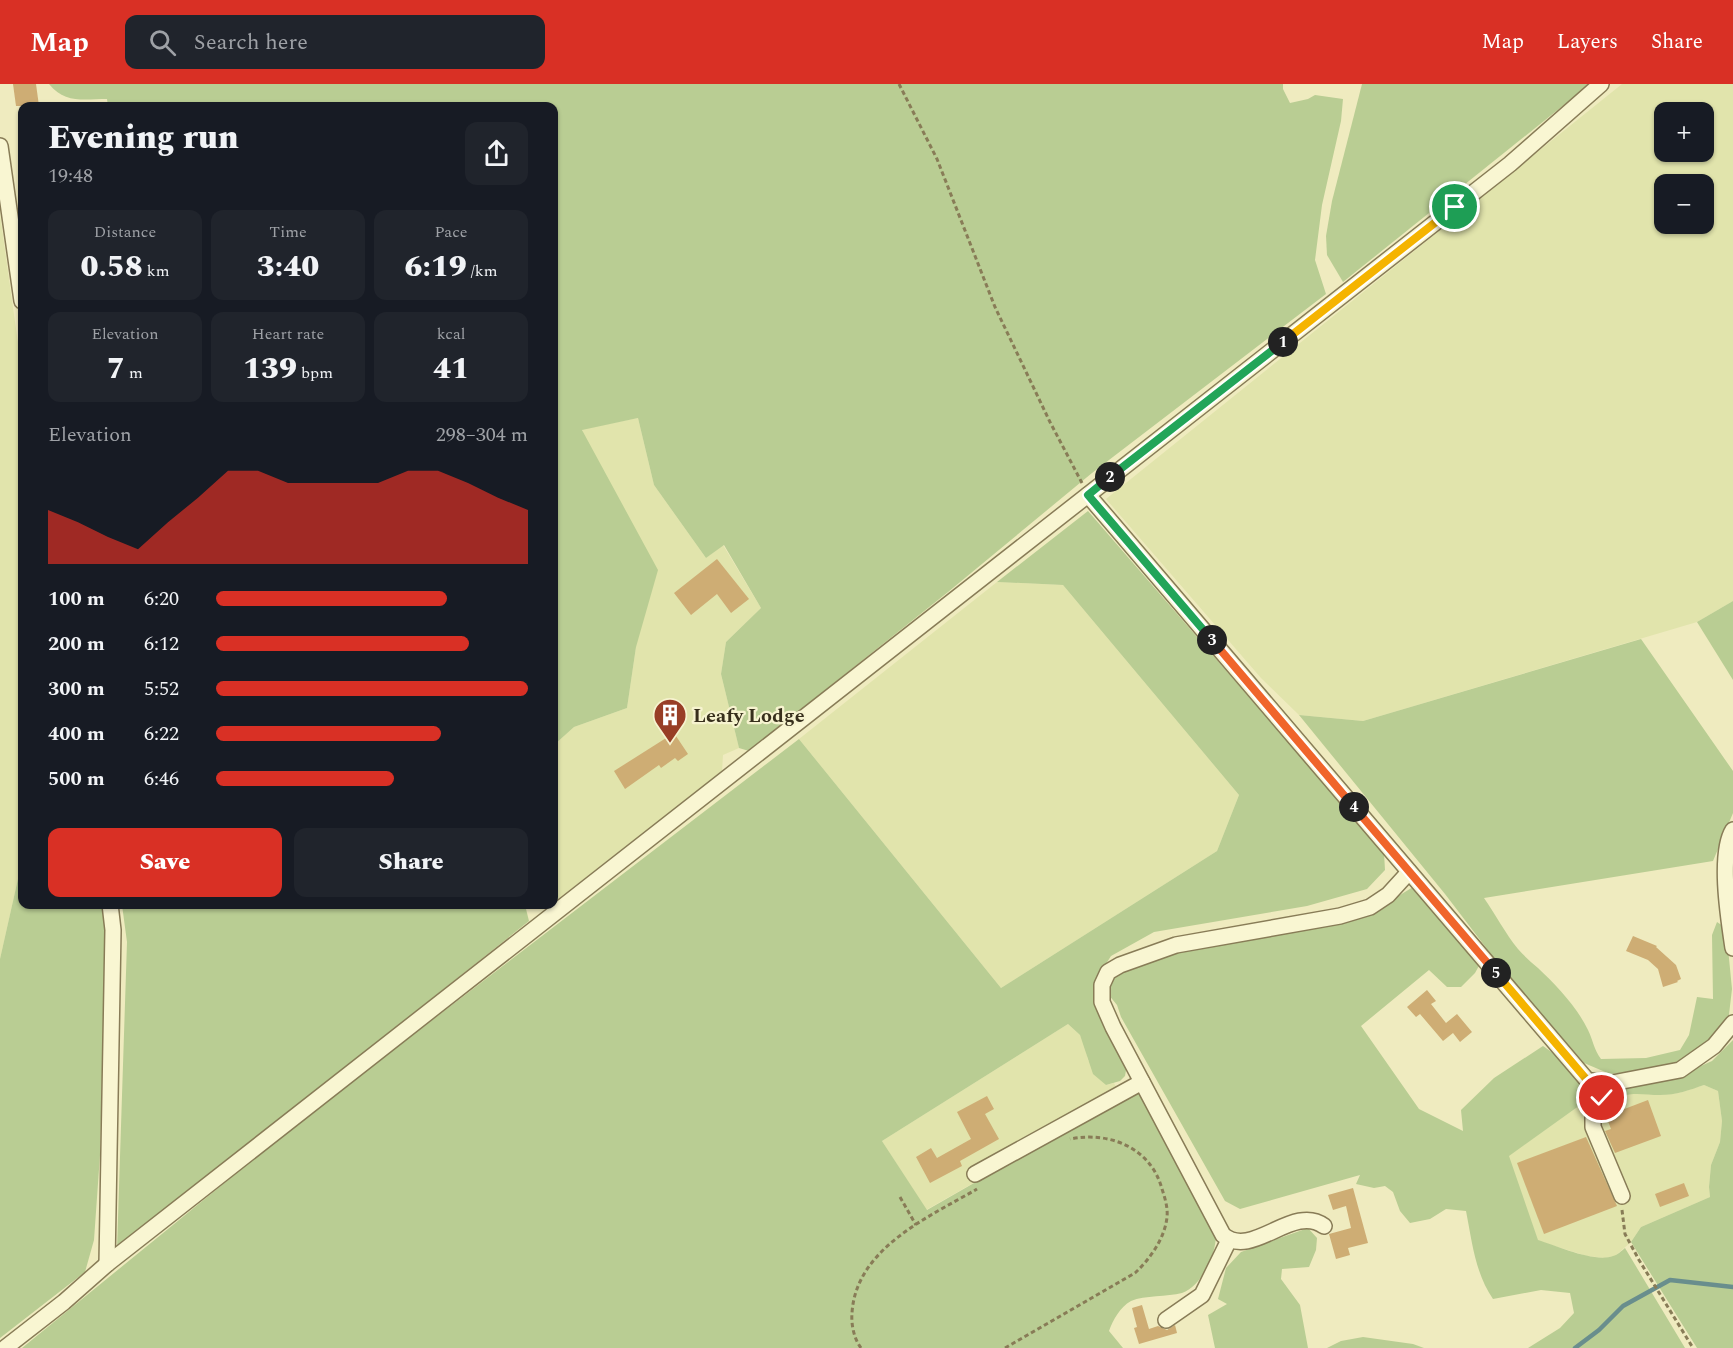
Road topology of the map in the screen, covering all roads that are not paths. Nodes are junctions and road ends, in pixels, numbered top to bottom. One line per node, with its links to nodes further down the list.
1 (1601, 84): 4 (street)
2 (0, 146): 3 (street)
3 (18, 273)
4 (1088, 495): 6 (street); 16 (street)
5 (1733, 830): 8 (street)
6 (1409, 872): 10 (street); 11 (street)
7 (111, 909): 16 (street)
8 (1733, 948)
9 (1733, 1023): 11 (street)
10 (1142, 1082): 12 (street); 15 (street)
11 (1598, 1082): 13 (street)
12 (976, 1182)
13 (1622, 1196)
14 (1324, 1226): 15 (street)
15 (1229, 1240): 17 (street)
16 (107, 1264): 18 (street)
17 (1166, 1320)
18 (5, 1348)

